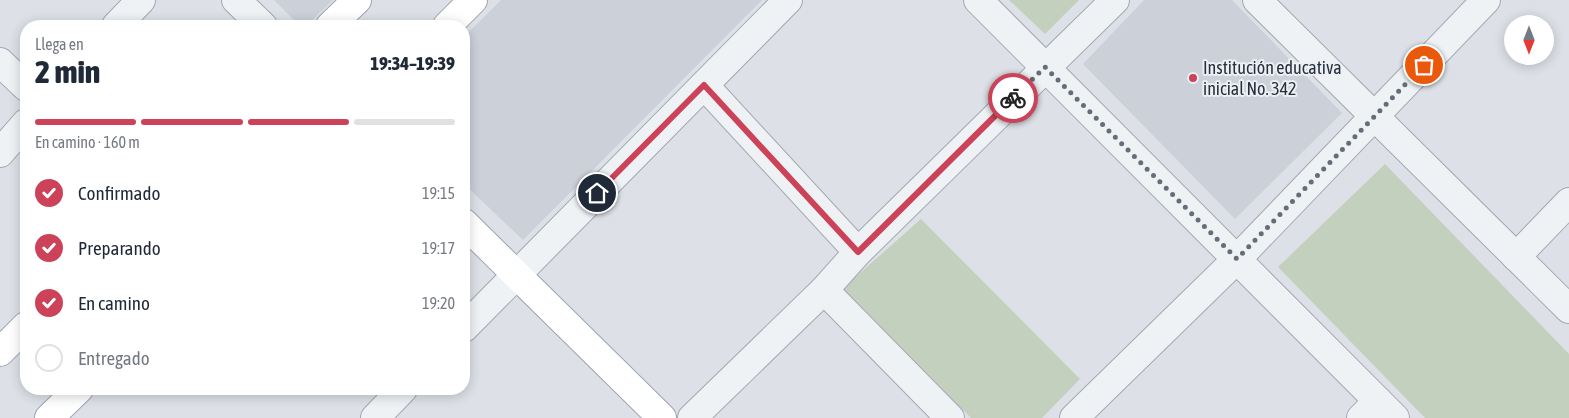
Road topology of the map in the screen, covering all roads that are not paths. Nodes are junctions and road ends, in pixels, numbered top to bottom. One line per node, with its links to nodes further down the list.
1 (141, 0): 10 (street)
2 (236, 0): 11 (street)
3 (357, 0): 12 (main road)
4 (473, 0): 13 (main road)
5 (788, 0): 17 (street)
6 (978, 0): 15 (street)
7 (1115, 0): 15 (street)
8 (1257, 0): 18 (street)
9 (1486, 0): 18 (street)
10 (122, 20)
11 (257, 20)
12 (336, 20)
13 (452, 20)
14 (0, 62): 16 (street)
15 (1045, 67): 23 (street); 25 (street)
16 (20, 82)
17 (704, 85): 23 (street); 26 (street)
18 (1375, 117): 24 (street); 25 (street)
19 (20, 130): 20 (street)
20 (0, 153)
21 (1569, 202): 24 (street)
22 (470, 229): 26 (main road)
23 (858, 252): 27 (street)
24 (1516, 257): 28 (street)
25 (1237, 259): 34 (street); 40 (street)
26 (516, 274): 29 (street); 37 (main road)
27 (824, 290): 38 (street); 39 (street)
28 (1569, 309)
29 (470, 322)
30 (20, 332): 31 (main road)
31 (0, 352)
32 (73, 395): 35 (main road)
33 (398, 395): 36 (street)
34 (1378, 412)
35 (49, 418)
36 (374, 418)
37 (662, 418)
38 (692, 418)
39 (950, 418)
40 (1074, 418)

